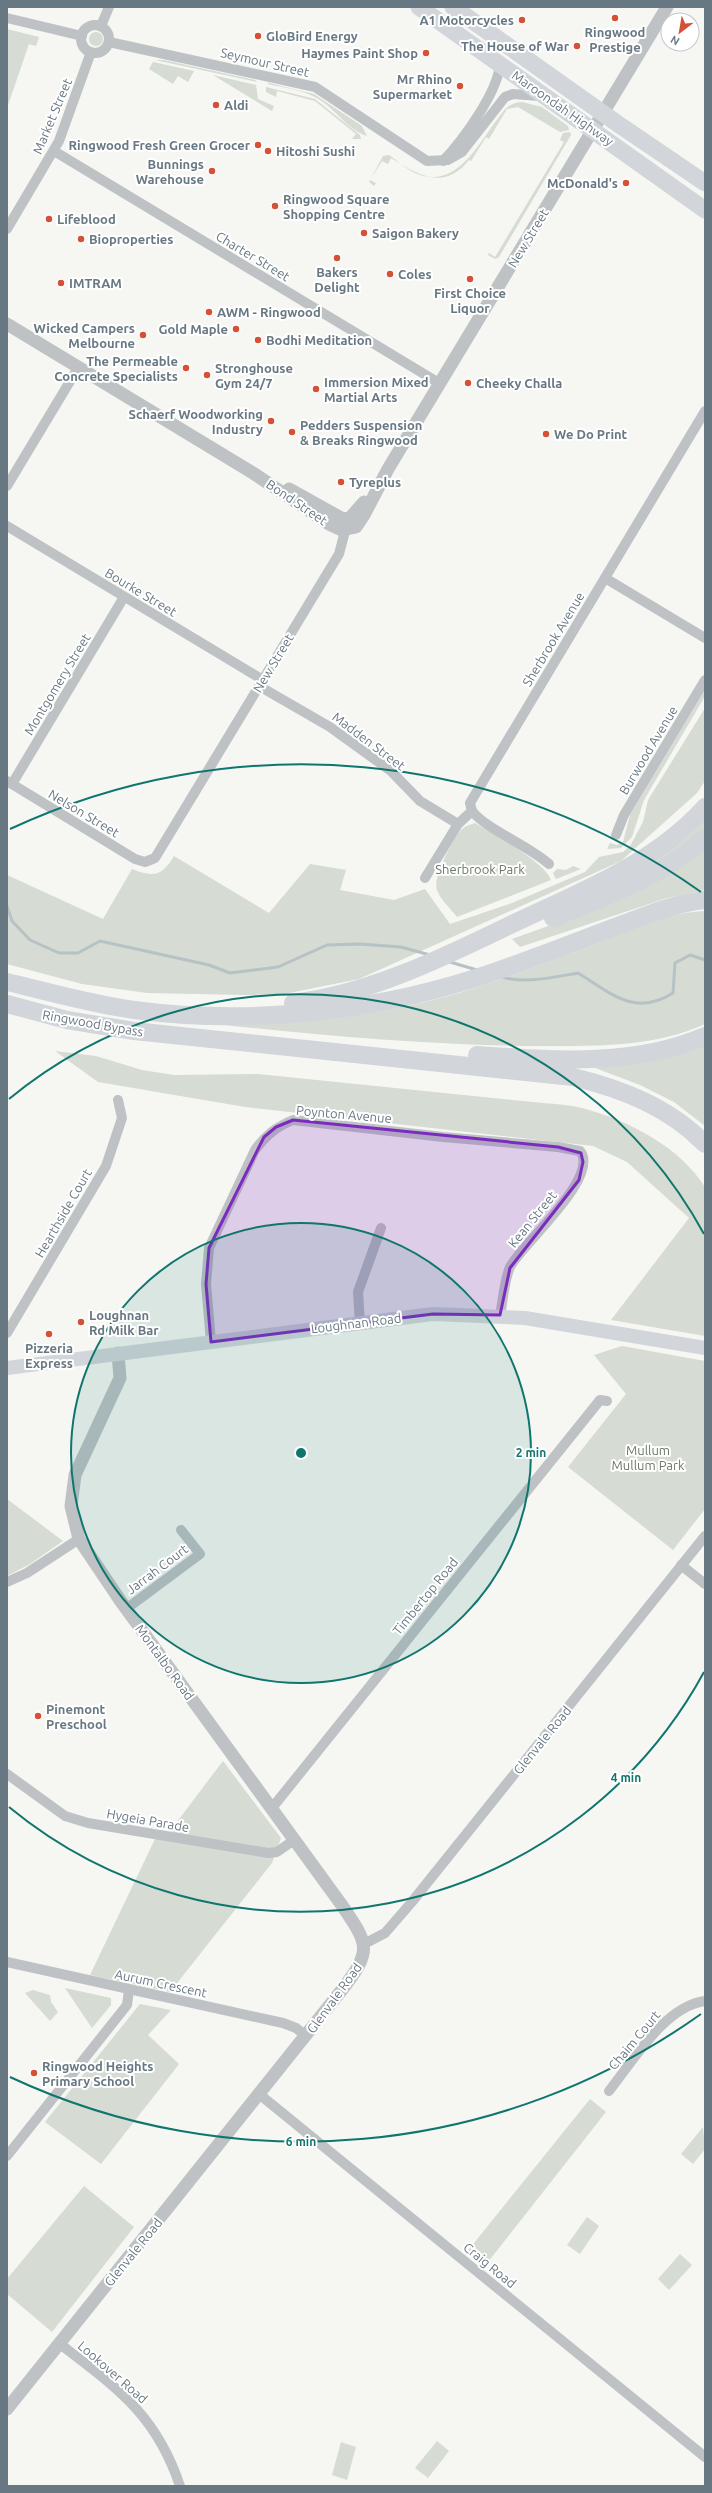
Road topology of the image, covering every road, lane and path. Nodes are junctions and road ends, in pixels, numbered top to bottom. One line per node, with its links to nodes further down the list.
1 (109, 7): 7 (street)
2 (419, 7): 11 (highway, Maroondah Highway)
3 (448, 7): 14 (highway)
4 (454, 7): 13 (highway, Maroondah Highway)
5 (667, 7): 13 (street, New Street)
6 (7, 18): 8 (street)
7 (101, 26): 8 (street); 9 (street)
8 (82, 36): 10 (street)
9 (109, 42): 10 (street); 17 (street, Seymour Street)
10 (91, 52): 15 (street, Market Street)
11 (500, 64): 12 (highway, Maroondah Highway); 17 (street)
12 (546, 96): 14 (highway, Maroondah Highway); 17 (street, Seymour Street)
13 (602, 113): 14 (street, New Street); 16 (highway, Maroondah Highway)
14 (592, 128): 20 (highway, Maroondah Highway); 24 (street, New Street)
15 (54, 151): 21 (street, Market Street); 24 (street, Charter Street)
16 (671, 160): 18 (highway); 19 (highway, Maroondah Highway)
17 (443, 161)
18 (705, 173)
19 (705, 183)
20 (705, 210)
21 (7, 229)
22 (9, 326): 23 (street, Bond Street)
23 (78, 368): 26 (street, Bond Street); 27 (street)
24 (439, 383): 28 (street, New Street)
25 (705, 411): 30 (street, Sherbrook Avenue)
26 (253, 473): 28 (street, Bond Street); 28 (street, Bond Street)
27 (7, 486)
28 (345, 522): 34 (street, New Street)
29 (7, 526): 31 (street, Bourke Street)
30 (605, 578): 32 (street); 37 (street, Sherbrook Avenue)
31 (124, 597): 34 (street, Bourke Street); 35 (street, Montgomery Street)
32 (705, 638)
33 (705, 680): 39 (street, Burwood Avenue)
34 (261, 683): 38 (street, Madden Street); 41 (street, New Street)
35 (10, 783): 41 (street, Nelson Street)
36 (705, 807): 45 (highway)
37 (472, 811): 38 (street); 42 (street)
38 (458, 824): 43 (street)
39 (616, 835)
40 (705, 838): 45 (highway)
41 (150, 861)
42 (549, 864)
43 (425, 878)
44 (705, 900): 47 (highway)
45 (485, 939): 47 (highway)
46 (7, 982): 47 (highway, Ringwood Bypass)
47 (81, 999)
48 (7, 1004): 49 (highway, Ringwood Bypass)
49 (180, 1036): 50 (highway); 52 (highway)
50 (705, 1036)
51 (118, 1100): 57 (street, Hearthside Court)
52 (705, 1144)
53 (570, 1149): 55 (street, Kean Street); 58 (street, Poynton Avenue)
54 (381, 1228): 56 (street)
55 (500, 1315): 56 (main road, Loughnan Road); 59 (main road, Loughnan Road)
56 (360, 1323): 58 (main road, Loughnan Road)
57 (7, 1333)
58 (211, 1342): 60 (main road, Loughnan Road)
59 (705, 1348)
60 (118, 1354): 61 (main road, Loughnan Road); 65 (street, Montalbo Road)
61 (7, 1368)
62 (601, 1398): 71 (street, Timbertop Road)
63 (181, 1530): 69 (street, Jarrah Court)
64 (705, 1536): 66 (street, Glenvale Road)
65 (79, 1539): 67 (street); 69 (street, Montalbo Road)
66 (682, 1565): 68 (street); 73 (street, Glenvale Road)
67 (7, 1582)
68 (705, 1584)
69 (126, 1608): 71 (street, Montalbo Road)
70 (7, 1774): 72 (street, Hygeia Parade)
71 (272, 1808): 72 (street, Montalbo Road)
72 (294, 1840): 73 (street, Montalbo Road)
73 (364, 1944): 77 (street, Glenvale Road)
74 (7, 1962): 75 (street, Aurum Crescent)
75 (129, 1990): 77 (street, Aurum Crescent); 80 (street)
76 (705, 2002): 78 (street, Chaim Court)
77 (306, 2036): 79 (street, Glenvale Road)
78 (608, 2091)
79 (259, 2094): 81 (street, Glenvale Road); 83 (street, Craig Road)
80 (7, 2156)
81 (60, 2344): 82 (street, Glenvale Road); 84 (street, Lookover Road)
82 (7, 2409)
83 (705, 2457)
84 (180, 2486)

